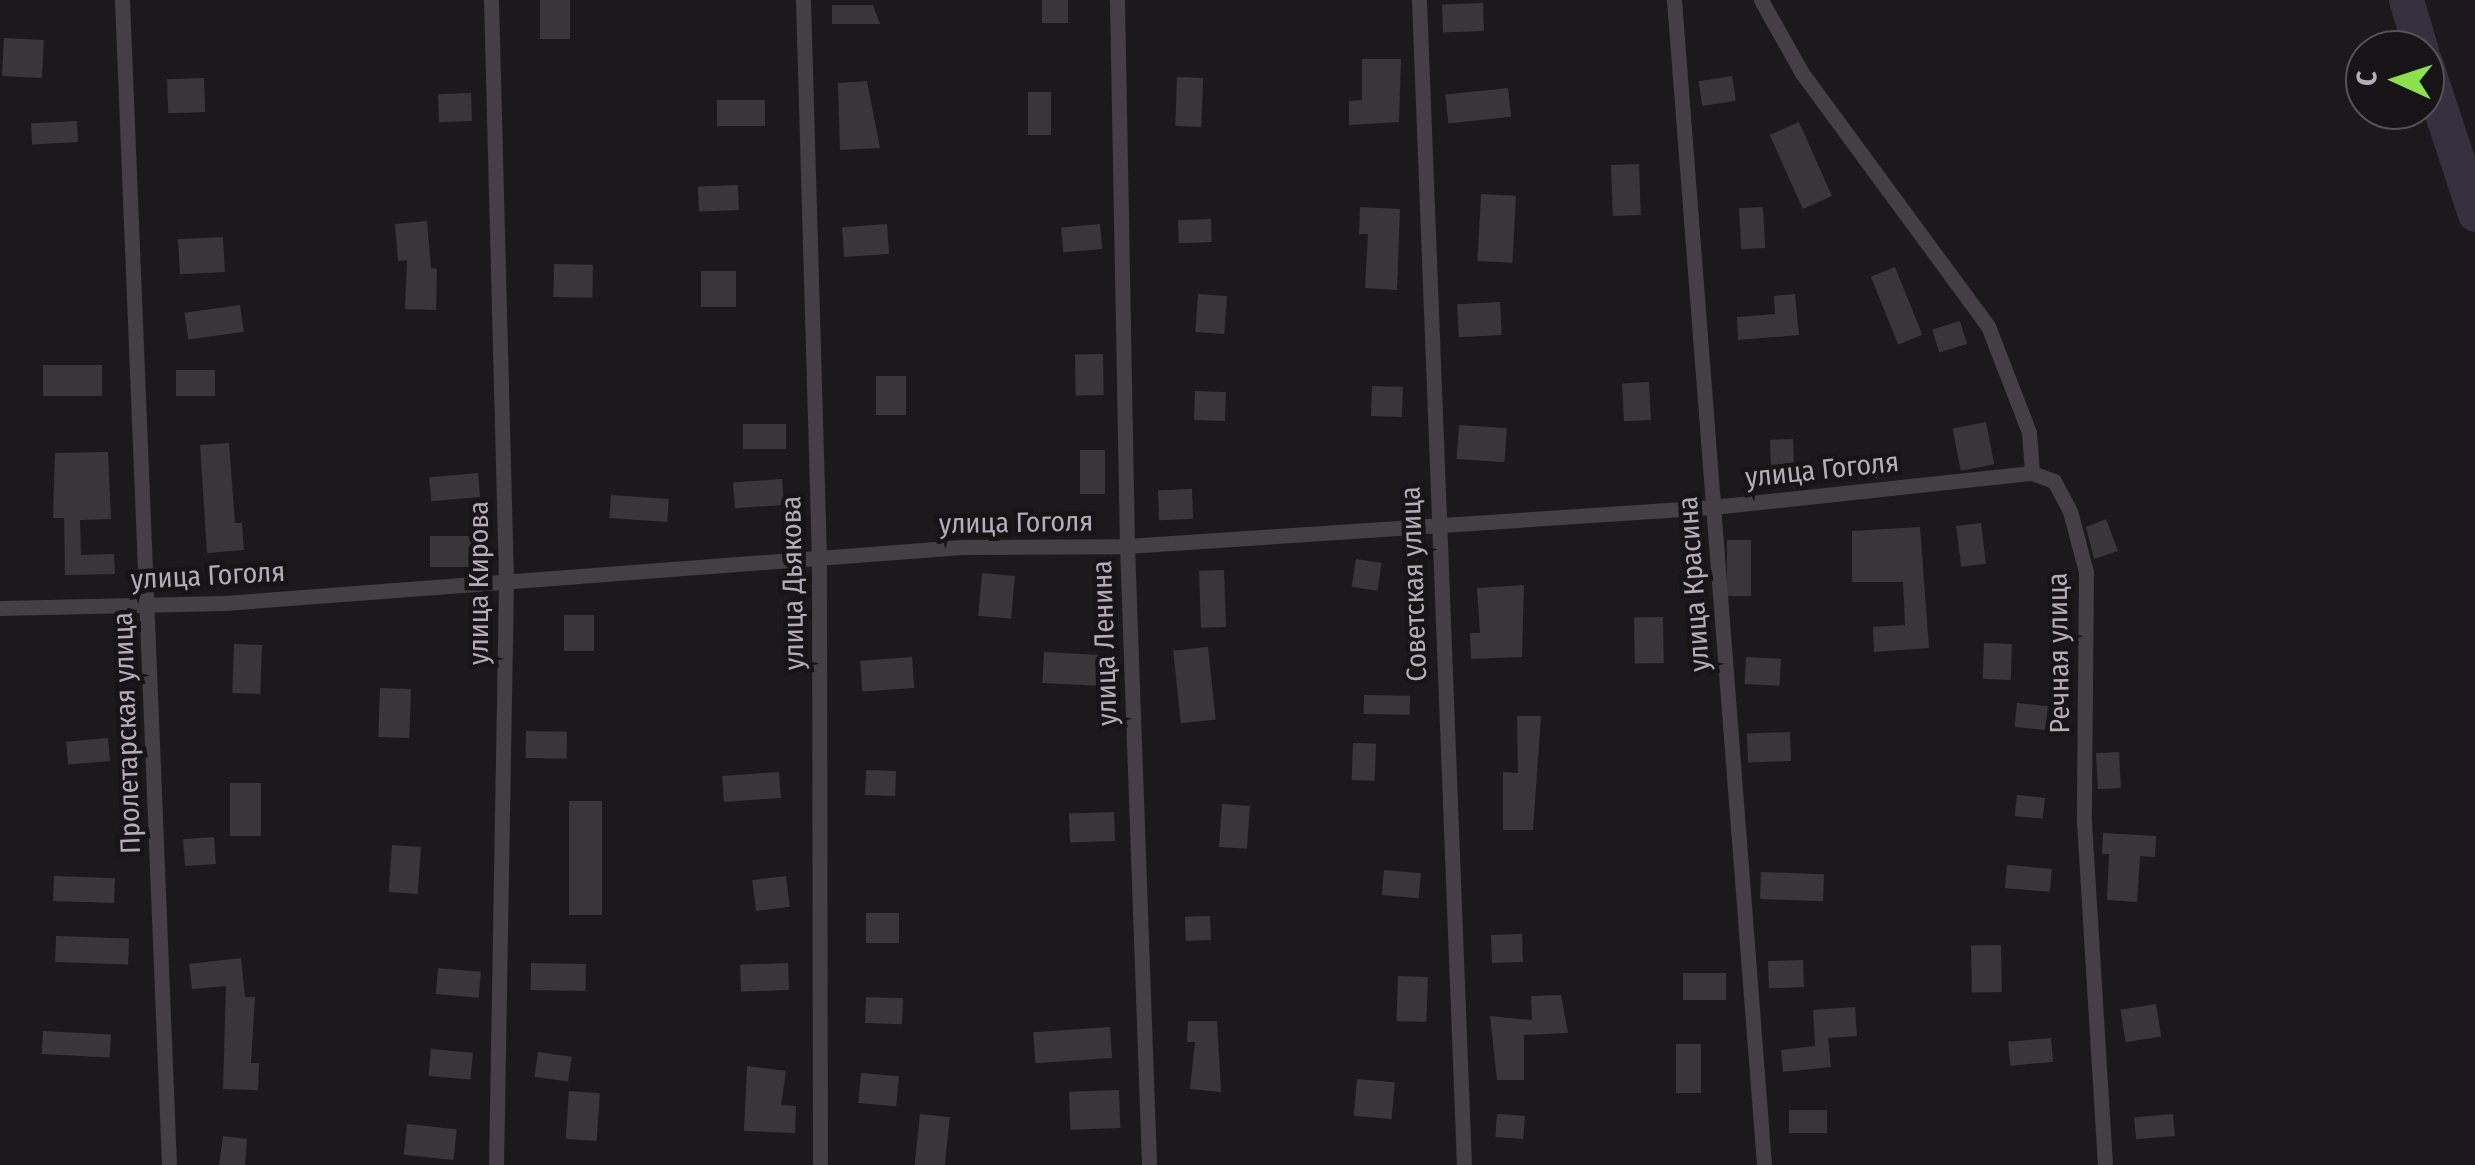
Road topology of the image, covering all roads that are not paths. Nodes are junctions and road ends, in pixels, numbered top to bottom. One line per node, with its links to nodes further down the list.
1 (122, 0): 14 (street, Пролетарская улица)
2 (491, 0): 13 (street, улица Кирова)
3 (803, 0): 12 (street, улица Дьякова)
4 (1117, 0): 11 (street, улица Ленина)
5 (1419, 0): 10 (street, Советская улица)
6 (1674, 0): 9 (street, улица Красина)
7 (1761, 0): 8 (street)
8 (2032, 473): 9 (street, улица Гоголя); 22 (street, Речная улица)
9 (1714, 507): 10 (street, улица Гоголя); 21 (street, улица Красина)
10 (1436, 526): 11 (street, улица Гоголя); 20 (street, Советская улица)
11 (1127, 546): 12 (street, улица Гоголя); 19 (street, улица Ленина)
12 (819, 560): 13 (street, улица Гоголя); 18 (street, улица Дьякова)
13 (506, 582): 14 (street, улица Гоголя); 17 (street, улица Кирова)
14 (147, 605): 15 (street, улица Гоголя); 16 (street, Пролетарская улица)
15 (0, 608)
16 (169, 1165)
17 (496, 1165)
18 (820, 1165)
19 (1149, 1165)
20 (1464, 1165)
21 (1764, 1165)
22 (2105, 1165)

